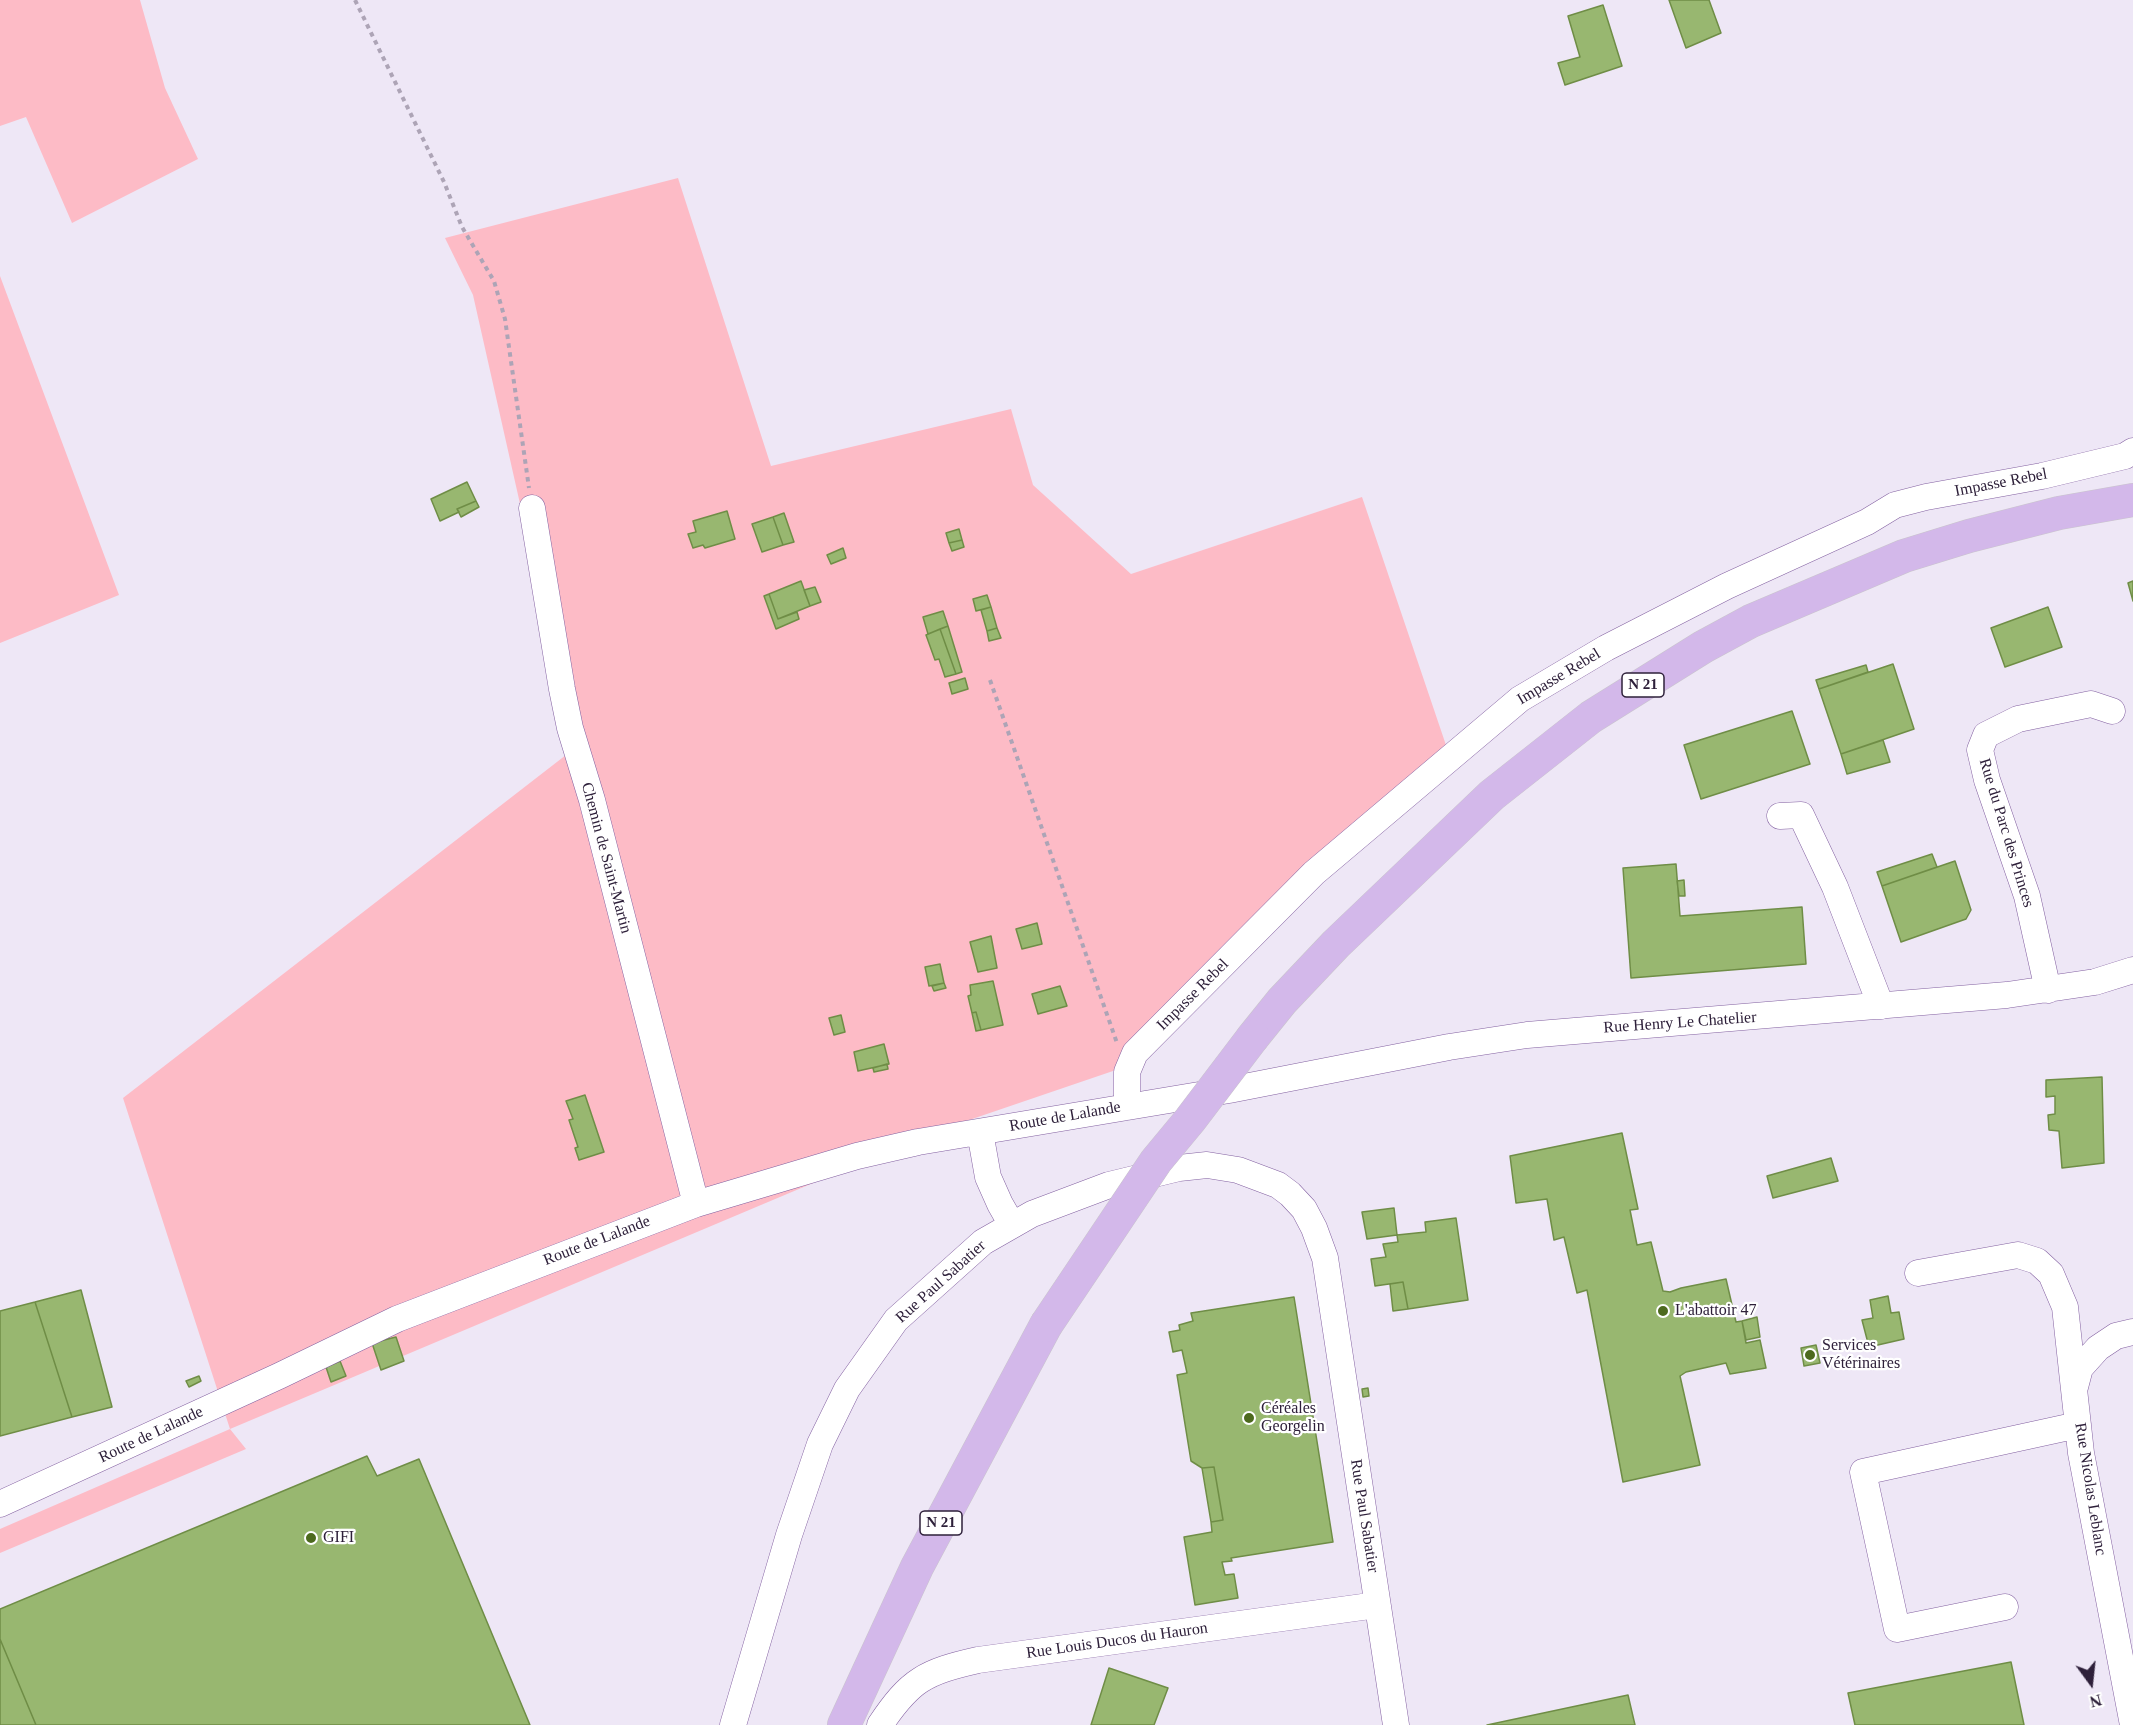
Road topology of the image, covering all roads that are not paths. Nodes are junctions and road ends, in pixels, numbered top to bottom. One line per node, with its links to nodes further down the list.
1 (2133, 451): 10 (street, Impasse Rebel)
2 (2133, 500): 22 (main road, N 21, bridge)
3 (532, 508): 12 (street, Chemin de Saint-Martin)
4 (2112, 711): 7 (street, Rue du Parc des Princes)
5 (1780, 816): 8 (street)
6 (2133, 970): 7 (street, Rue Henry Le Chatelier)
7 (2048, 990): 8 (street, Rue Henry Le Chatelier)
8 (1881, 1006): 9 (street, Rue Henry Le Chatelier)
9 (1229, 1090): 10 (street, Route de Lalande)
10 (1127, 1107): 11 (street, Route de Lalande)
11 (980, 1132): 12 (street, Route de Lalande); 13 (street)
12 (696, 1204): 18 (street, Route de Lalande)
13 (1012, 1225): 19 (street, Rue Paul Sabatier); 21 (street, Rue Paul Sabatier)
14 (1918, 1273): 16 (street, Rue Nicolas Leblanc)
15 (2133, 1332): 16 (street)
16 (2075, 1388): 17 (street, Rue Nicolas Leblanc)
17 (2078, 1425): 20 (street); 25 (street, Rue Nicolas Leblanc)
18 (0, 1504)
19 (1377, 1605): 23 (street, Rue Louis Ducos du Hauron); 24 (street, Rue Paul Sabatier)
20 (2005, 1607)
21 (733, 1725)
22 (844, 1725)
23 (880, 1725)
24 (1396, 1725)
25 (2133, 1725)

